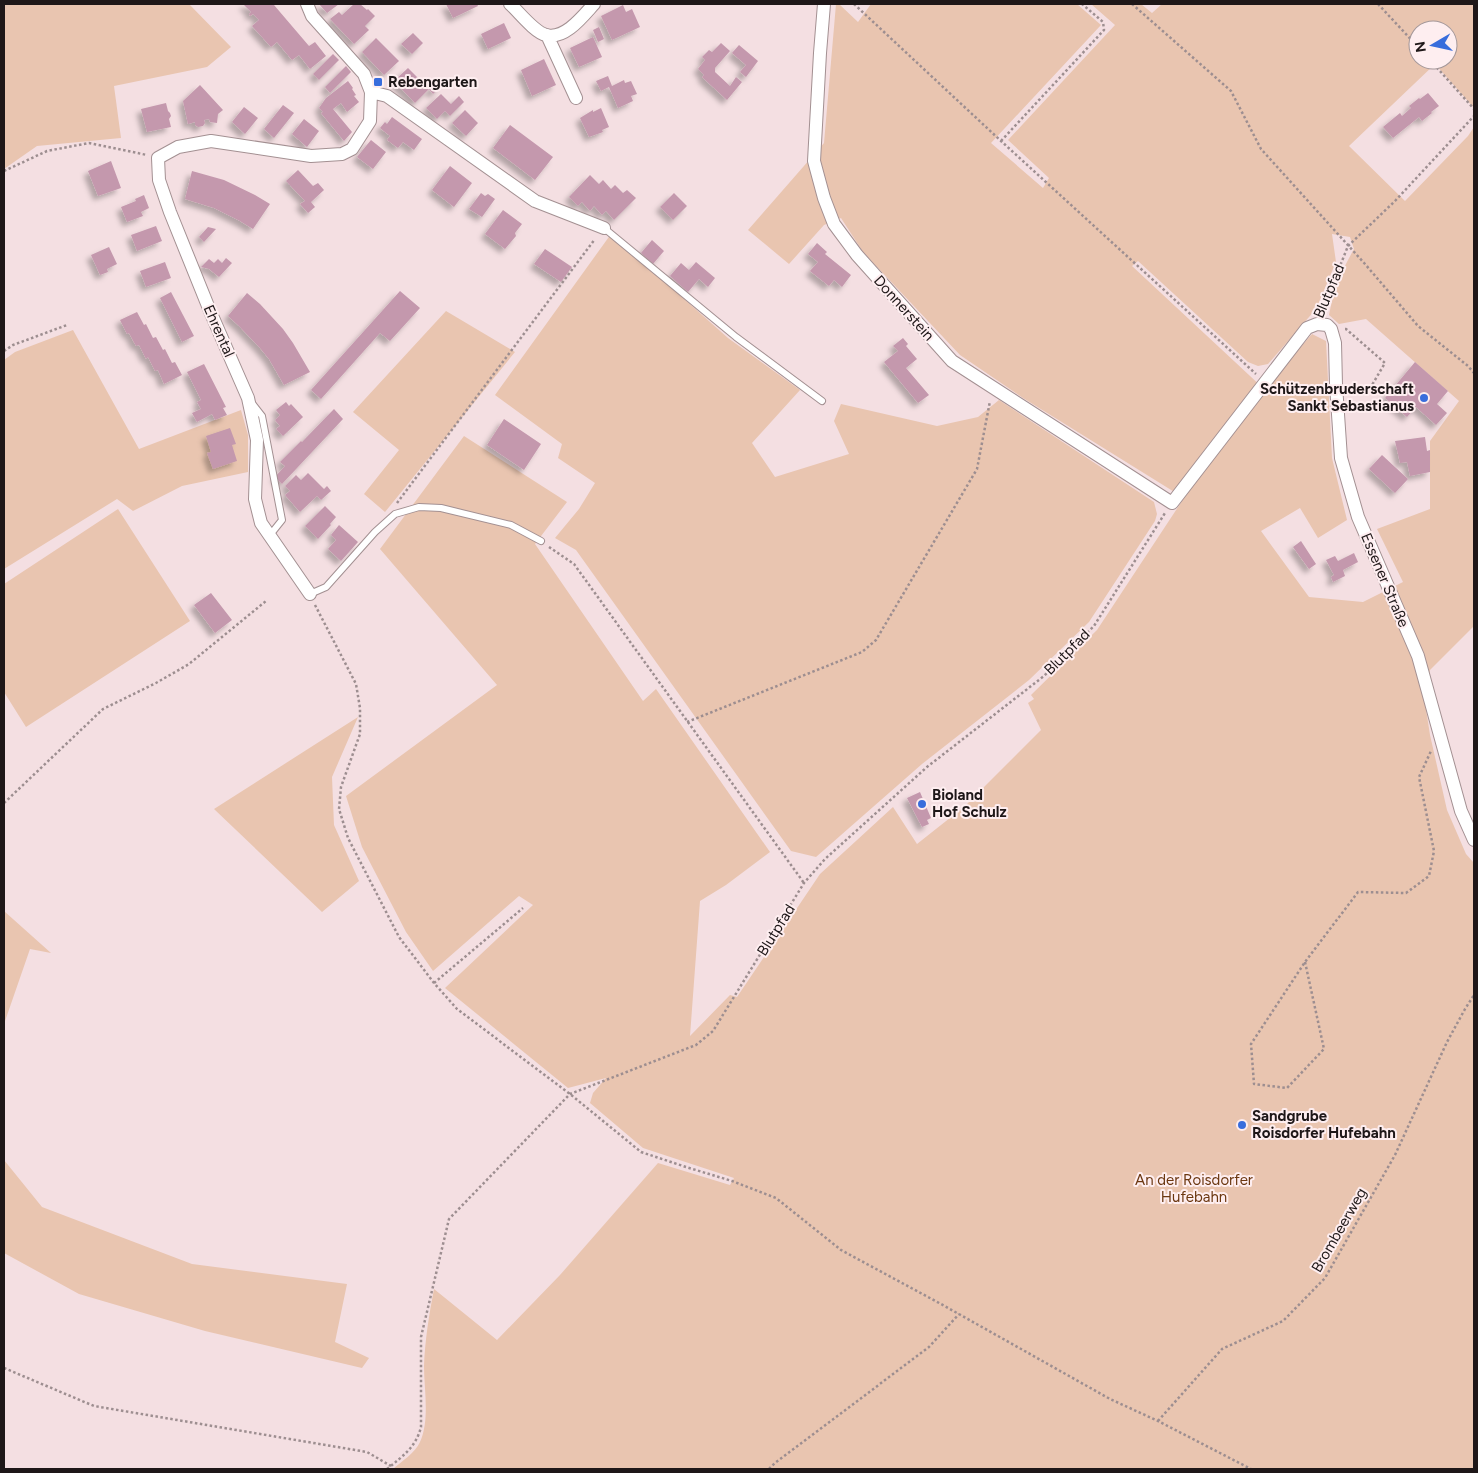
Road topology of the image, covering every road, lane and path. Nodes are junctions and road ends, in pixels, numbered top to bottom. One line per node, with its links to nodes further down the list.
1 (307, 4): 12 (street)
2 (510, 4): 9 (street)
3 (594, 4): 9 (street)
4 (824, 4): 27 (street, Donnerstein)
5 (854, 4): 16 (path)
6 (1082, 4): 16 (path)
7 (1132, 4): 20 (path)
8 (1378, 4): 10 (path)
9 (546, 35): 13 (street)
10 (1408, 36)
11 (1439, 70): 14 (path)
12 (371, 92): 17 (street); 19 (street)
13 (576, 98)
14 (1474, 109)
15 (1474, 116): 20 (path, Blutpfad)
16 (1000, 141): 26 (path)
17 (158, 158): 18 (path); 29 (street, Ehrental)
18 (4, 171)
19 (604, 228): 30 (lane); 32 (path)
20 (1348, 246): 21 (path, Blutpfad); 25 (path)
21 (1317, 324): 23 (street); 26 (street, Blutpfad)
22 (67, 325): 24 (path)
23 (1330, 329): 28 (path); 38 (street, Essener Straße)
24 (4, 351)
25 (1474, 373)
26 (1264, 382): 31 (street, Blutpfad)
27 (993, 387): 31 (street, Donnerstein); 37 (path)
28 (1400, 390)
29 (248, 398): 33 (street, Ehrental); 33 (lane)
30 (822, 401)
31 (1172, 503): 41 (path, Blutpfad)
32 (395, 514): 34 (lane); 35 (lane)
33 (270, 535): 35 (street, Ehrental)
34 (541, 541): 37 (path)
35 (310, 594): 44 (path)
36 (266, 601): 39 (path)
37 (687, 722): 41 (path)
38 (1439, 731): 40 (street, Essener Straße); 43 (path)
39 (4, 804)
40 (1474, 840)
41 (804, 883): 46 (path, Blutpfad)
42 (523, 908): 44 (path)
43 (1305, 962): 43 (path)
44 (434, 983): 46 (path)
45 (1474, 995): 49 (path, Brombeerweg)
46 (570, 1094): 47 (path); 50 (path)
47 (959, 1314): 49 (path); 52 (path)
48 (4, 1368): 50 (path)
49 (1158, 1421): 53 (path)
50 (391, 1466): 51 (path)
51 (387, 1469)
52 (769, 1469)
53 (1251, 1469)

